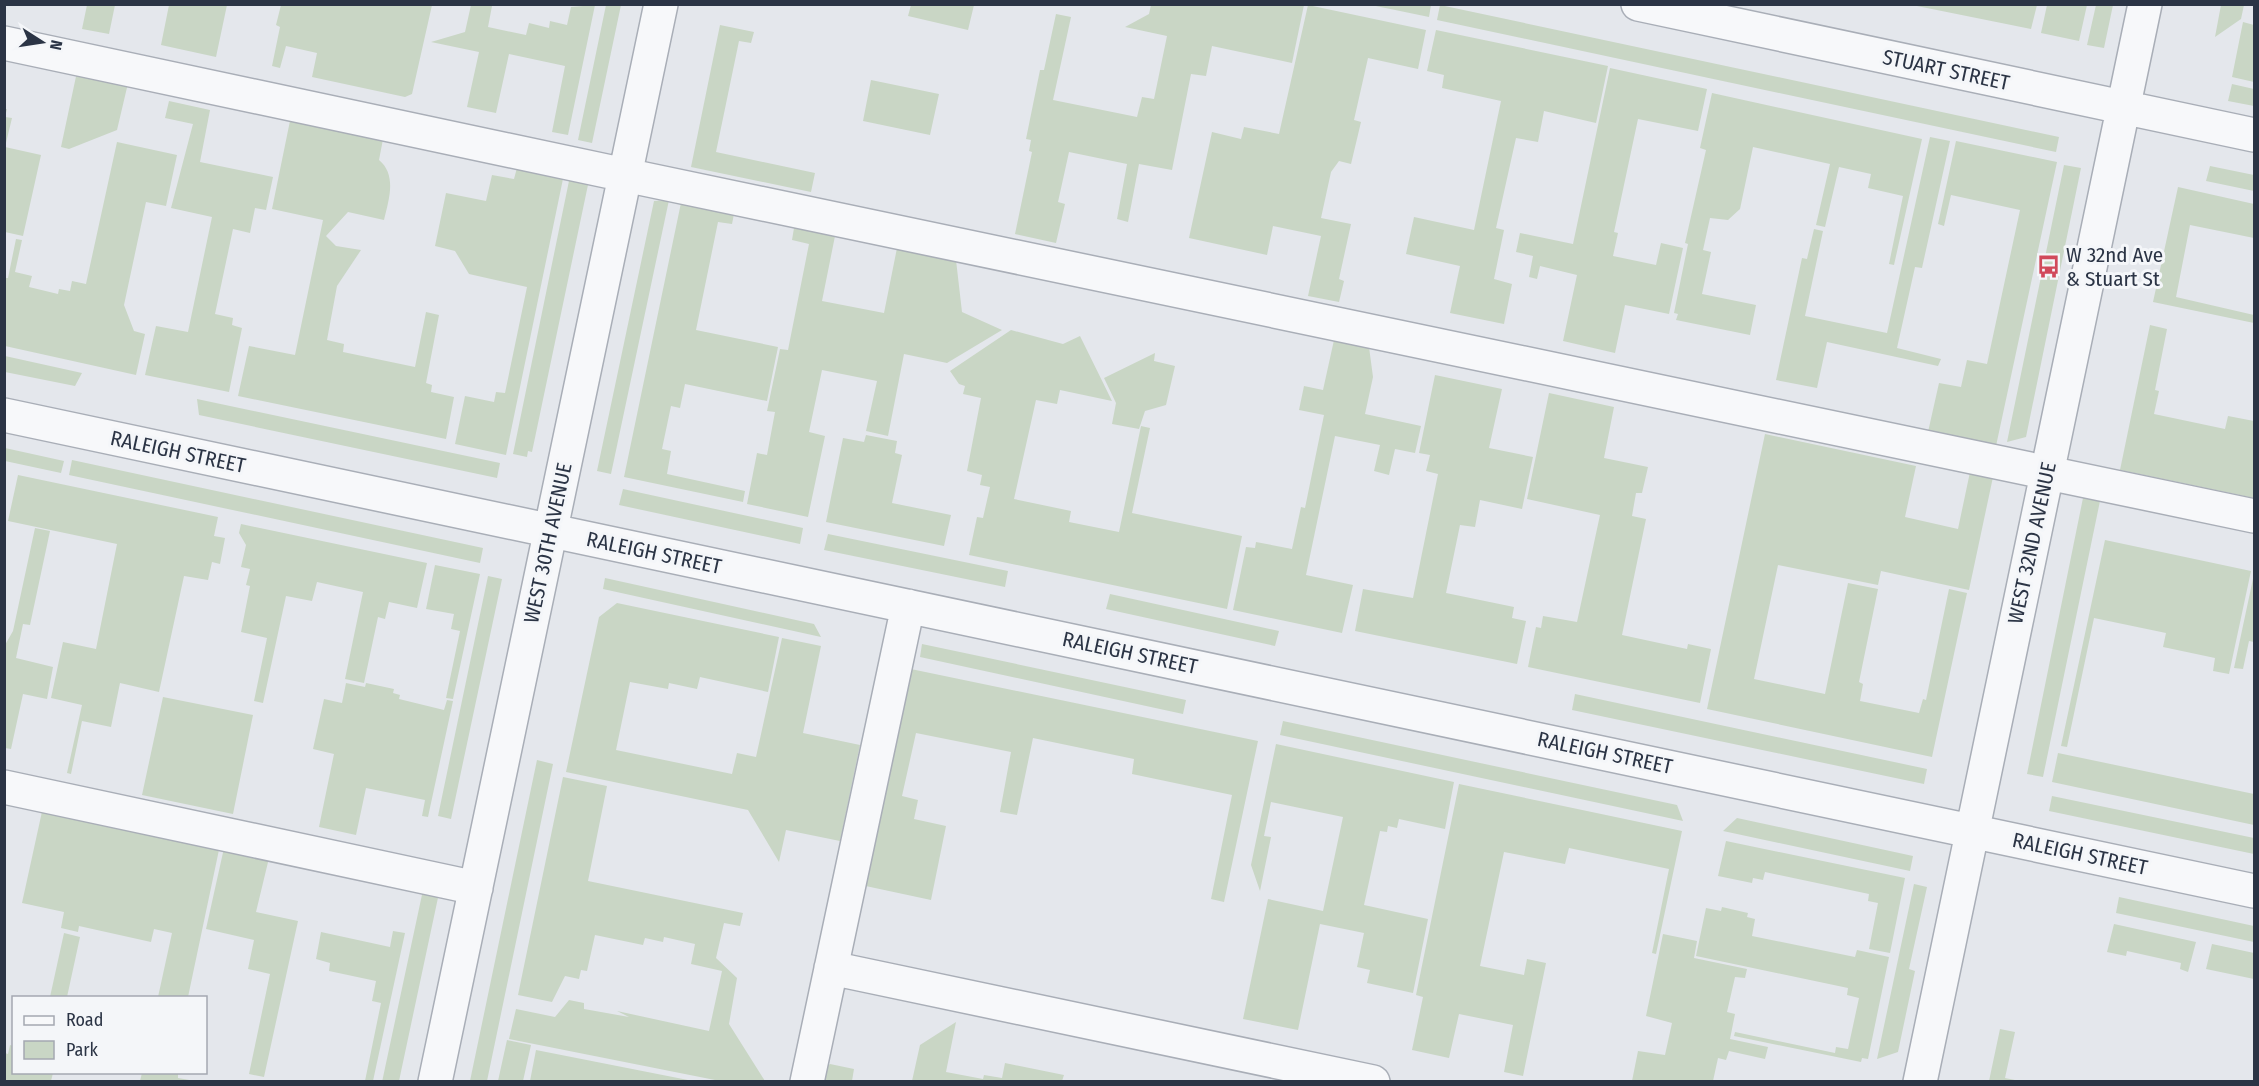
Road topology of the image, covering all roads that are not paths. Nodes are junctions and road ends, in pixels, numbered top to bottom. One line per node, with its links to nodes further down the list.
1 (661, 4): 7 (street, WEST 30TH AVENUE)
2 (1638, 4): 5 (street, STUART STREET)
3 (2145, 4): 5 (street, WEST 32ND AVENUE)
4 (4, 42): 7 (street)
5 (2124, 107): 6 (street, STUART STREET); 9 (street, WEST 32ND AVENUE)
6 (2254, 135)
7 (625, 175): 9 (street); 11 (street, WEST 30TH AVENUE)
8 (4, 415): 11 (street, RALEIGH STREET)
9 (2047, 472): 10 (street); 14 (street, WEST 32ND AVENUE)
10 (2254, 516)
11 (551, 531): 12 (street, RALEIGH STREET); 15 (street, WEST 30TH AVENUE)
12 (908, 606): 14 (street, RALEIGH STREET); 17 (street)
13 (4, 788): 15 (street)
14 (1972, 831): 16 (street, RALEIGH STREET); 21 (street, WEST 32ND AVENUE)
15 (476, 888): 18 (street, WEST 30TH AVENUE)
16 (2254, 891)
17 (831, 968): 19 (street); 20 (street)
18 (435, 1082)
19 (807, 1082)
20 (1373, 1082)
21 (1920, 1082)

